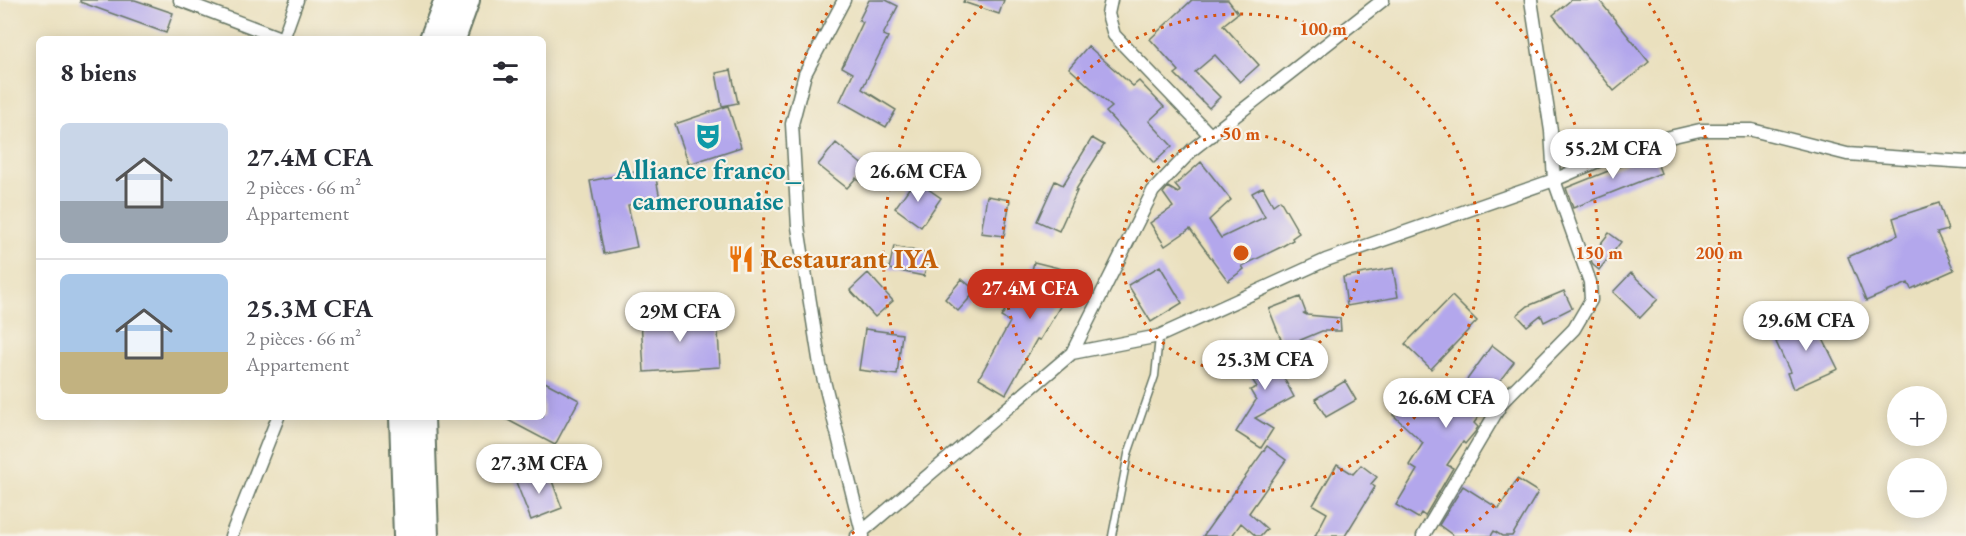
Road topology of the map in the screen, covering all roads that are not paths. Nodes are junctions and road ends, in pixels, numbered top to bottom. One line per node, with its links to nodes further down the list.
1 (180, 0): 9 (street)
2 (297, 0): 10 (street)
3 (446, 0): 11 (highway)
4 (468, 0): 12 (highway)
5 (844, 0): 21 (street)
6 (1111, 0): 13 (street)
7 (1383, 0): 13 (street)
8 (1531, 0): 15 (street)
9 (275, 36)
10 (284, 36)
11 (432, 36)
12 (455, 36)
13 (1211, 136): 17 (street)
14 (1966, 162): 15 (street)
15 (1554, 180): 16 (street); 26 (street)
16 (1159, 336): 17 (street); 25 (lane)
17 (1072, 352): 21 (street)
18 (277, 420): 22 (street)
19 (401, 420): 23 (highway)
20 (423, 420): 24 (highway)
21 (860, 535)
22 (231, 536)
23 (405, 536)
24 (427, 536)
25 (1112, 536)
26 (1424, 536)

